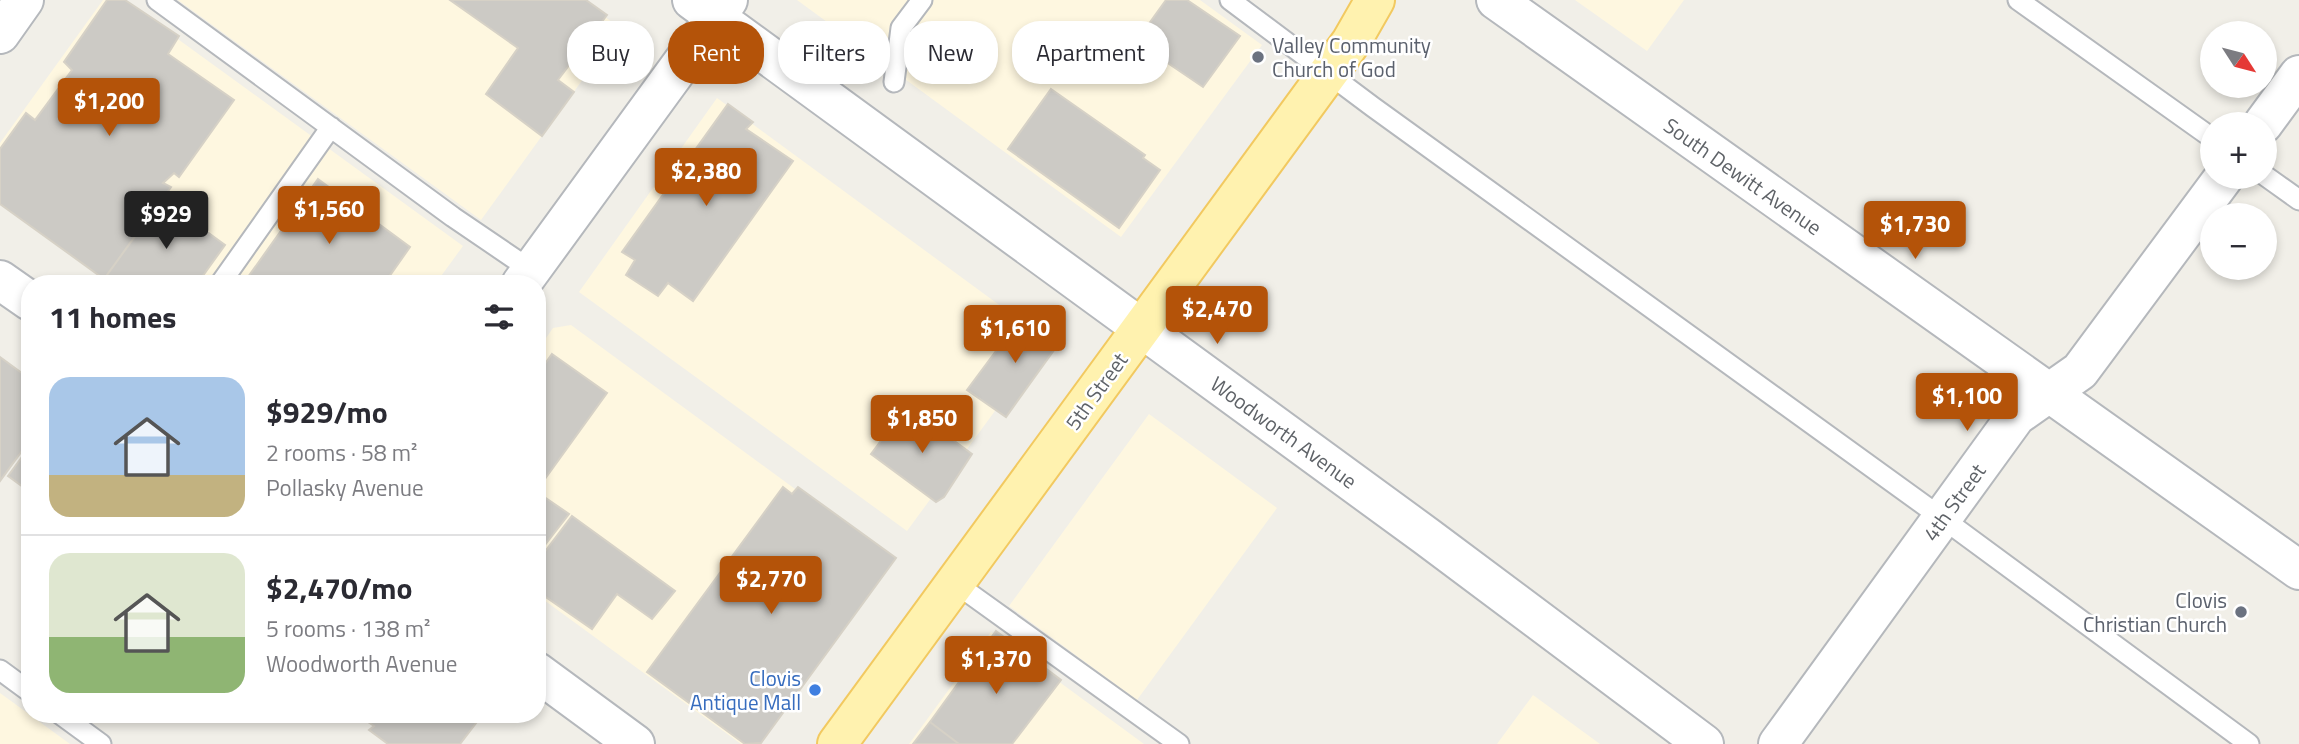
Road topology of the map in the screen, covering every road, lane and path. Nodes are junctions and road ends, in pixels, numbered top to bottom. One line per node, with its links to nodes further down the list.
1 (24, 0): 9 (street)
2 (157, 0): 14 (lane)
3 (922, 0): 12 (lane)
4 (1230, 0): 10 (lane)
5 (1375, 0): 10 (main road, 5th Street)
6 (1496, 0): 25 (street, South Dewitt Avenue)
7 (2018, 0): 15 (lane)
8 (712, 6): 21 (street); 24 (street, Woodworth Avenue)
9 (0, 34)
10 (1328, 72): 24 (main road, 5th Street); 26 (lane)
11 (2299, 75): 13 (street)
12 (894, 82)
13 (2272, 112)
14 (331, 127): 19 (lane); 20 (lane)
15 (2200, 129)
16 (2277, 184): 18 (lane)
17 (2215, 189): 25 (street, 4th Street)
18 (2299, 200)
19 (226, 275)
20 (524, 275)
21 (527, 275)
22 (0, 280): 23 (street)
23 (21, 295)
24 (1142, 328): 28 (main road, 5th Street); 37 (street, Woodworth Avenue)
25 (2051, 393): 26 (street, 4th Street); 27 (street, South Dewitt Avenue)
26 (1942, 518): 38 (street, 4th Street); 39 (lane)
27 (2299, 570)
28 (955, 583): 35 (main road, 5th Street); 36 (lane)
29 (0, 670): 31 (lane)
30 (546, 680): 34 (street)
31 (21, 685)
32 (72, 723): 33 (lane)
33 (101, 744)
34 (635, 744)
35 (837, 744)
36 (1179, 744)
37 (1704, 744)
38 (1778, 744)
39 (2249, 744)

